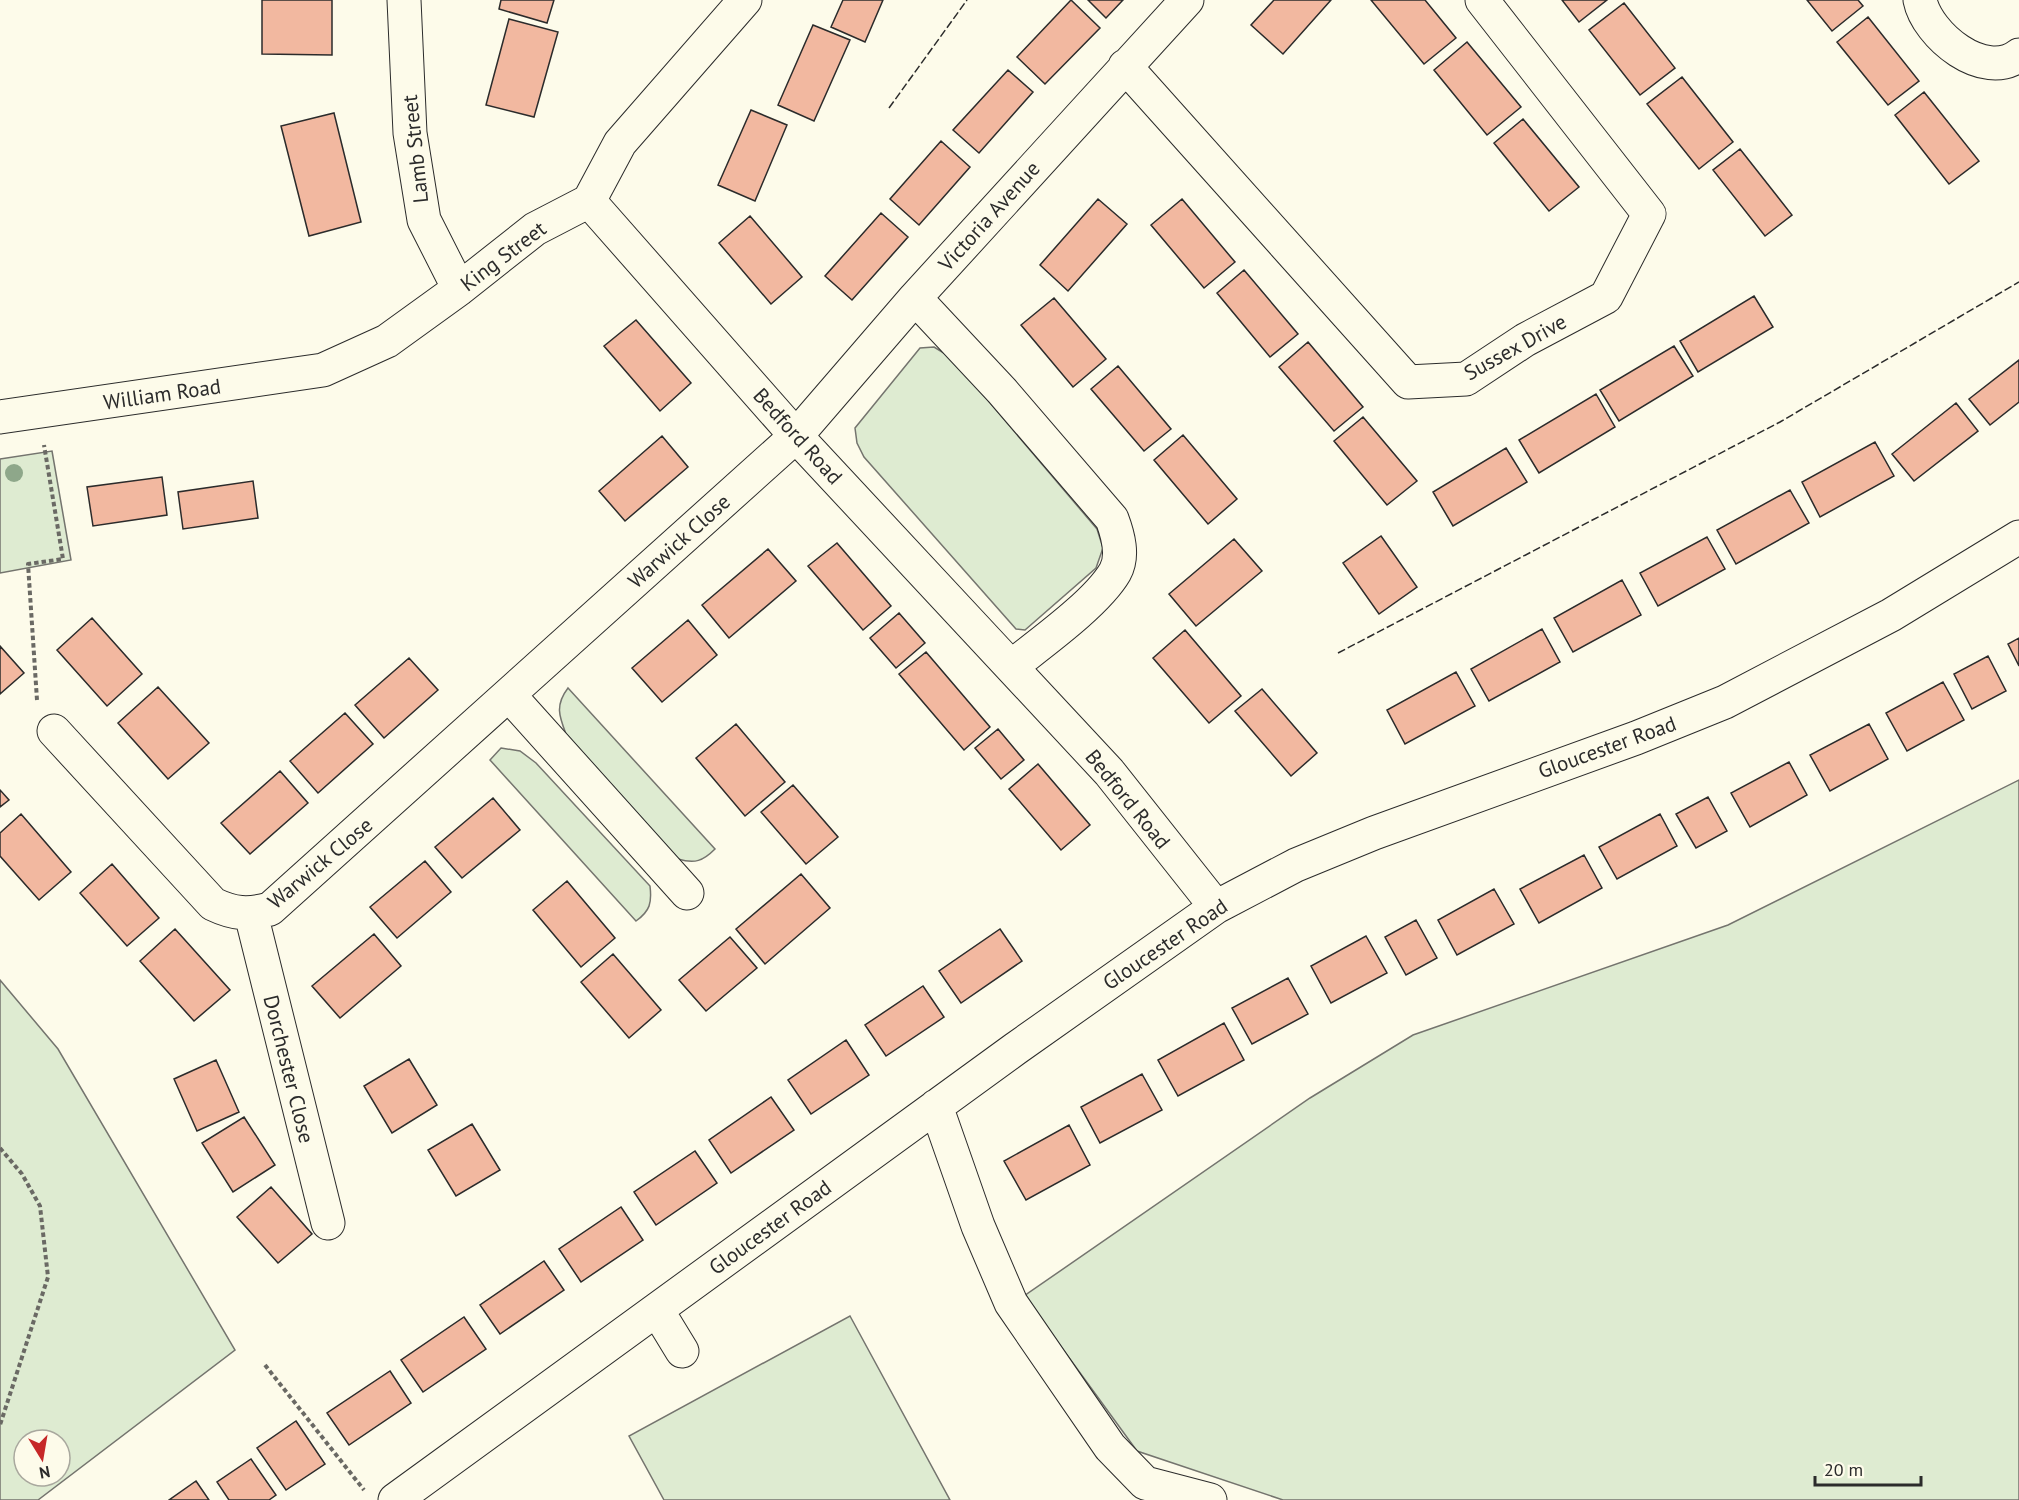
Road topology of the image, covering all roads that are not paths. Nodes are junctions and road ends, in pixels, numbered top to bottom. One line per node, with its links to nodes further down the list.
1 (404, 0): 9 (street, Lamb Street)
2 (745, 0): 8 (street)
3 (1187, 0): 7 (street, Victoria Avenue)
4 (1482, 0): 7 (street, Sussex Drive)
5 (1918, 4): 6 (street)
6 (2019, 55)
7 (1125, 66): 10 (street, Victoria Avenue)
8 (590, 201): 9 (street, King Street); 13 (street, Bedford Road)
9 (459, 289): 11 (street, King Street)
10 (915, 298): 13 (street, Victoria Avenue); 15 (street)
11 (324, 370): 12 (street, William Road)
12 (0, 417)
13 (796, 436): 15 (street, Bedford Road); 16 (street, Warwick Close)
14 (2019, 537): 19 (street, Gloucester Road)
15 (1012, 666): 19 (street, Bedford Road)
16 (509, 694): 18 (street); 20 (street, Warwick Close)
17 (54, 731): 20 (street, Warwick Close)
18 (687, 894)
19 (1216, 907): 21 (street, Gloucester Road)
20 (251, 914): 22 (street, Dorchester Close)
21 (936, 1106): 23 (street, Gloucester Road); 26 (street)
22 (328, 1223)
23 (657, 1310): 24 (street); 25 (street, Gloucester Road)
24 (682, 1351)
25 (395, 1500)
26 (1210, 1500)

